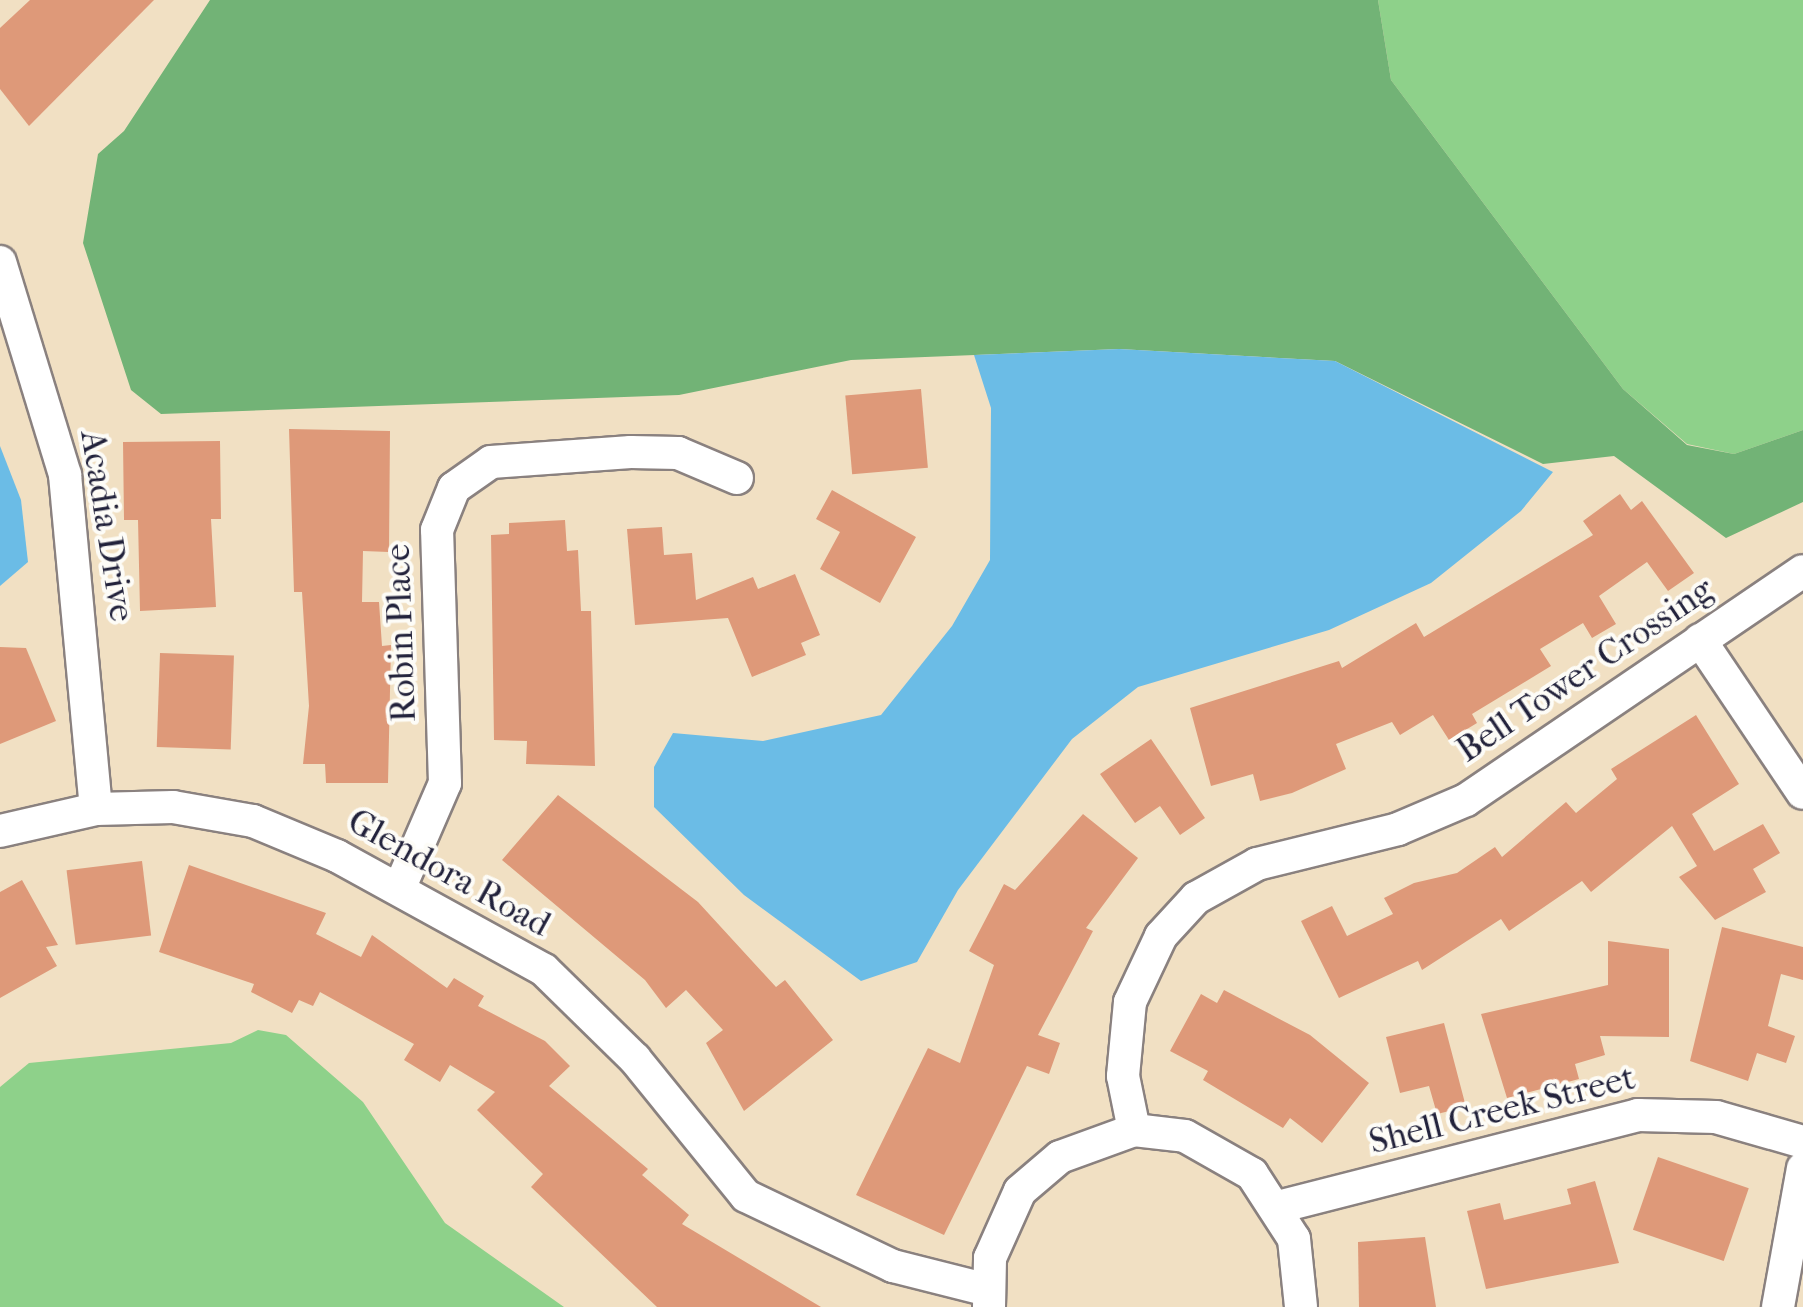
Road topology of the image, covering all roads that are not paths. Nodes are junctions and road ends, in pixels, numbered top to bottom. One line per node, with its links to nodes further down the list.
1 (0, 262): 6 (street, Acadia Drive)
2 (736, 478): 8 (street, Robin Place)
3 (1803, 571): 4 (street, Bell Tower Crossing)
4 (1700, 640): 5 (street); 9 (street, Bell Tower Crossing)
5 (1803, 793)
6 (96, 810): 7 (street, Glendora Road); 8 (street, Glendora Road)
7 (0, 831)
8 (400, 887): 13 (street, Glendora Road)
9 (1134, 1130): 12 (street); 13 (street)
10 (1803, 1142): 12 (street, Shell Creek Street)
11 (1803, 1168): 15 (street)
12 (1278, 1207): 14 (street)
13 (988, 1299)
14 (1301, 1307)
15 (1778, 1307)

